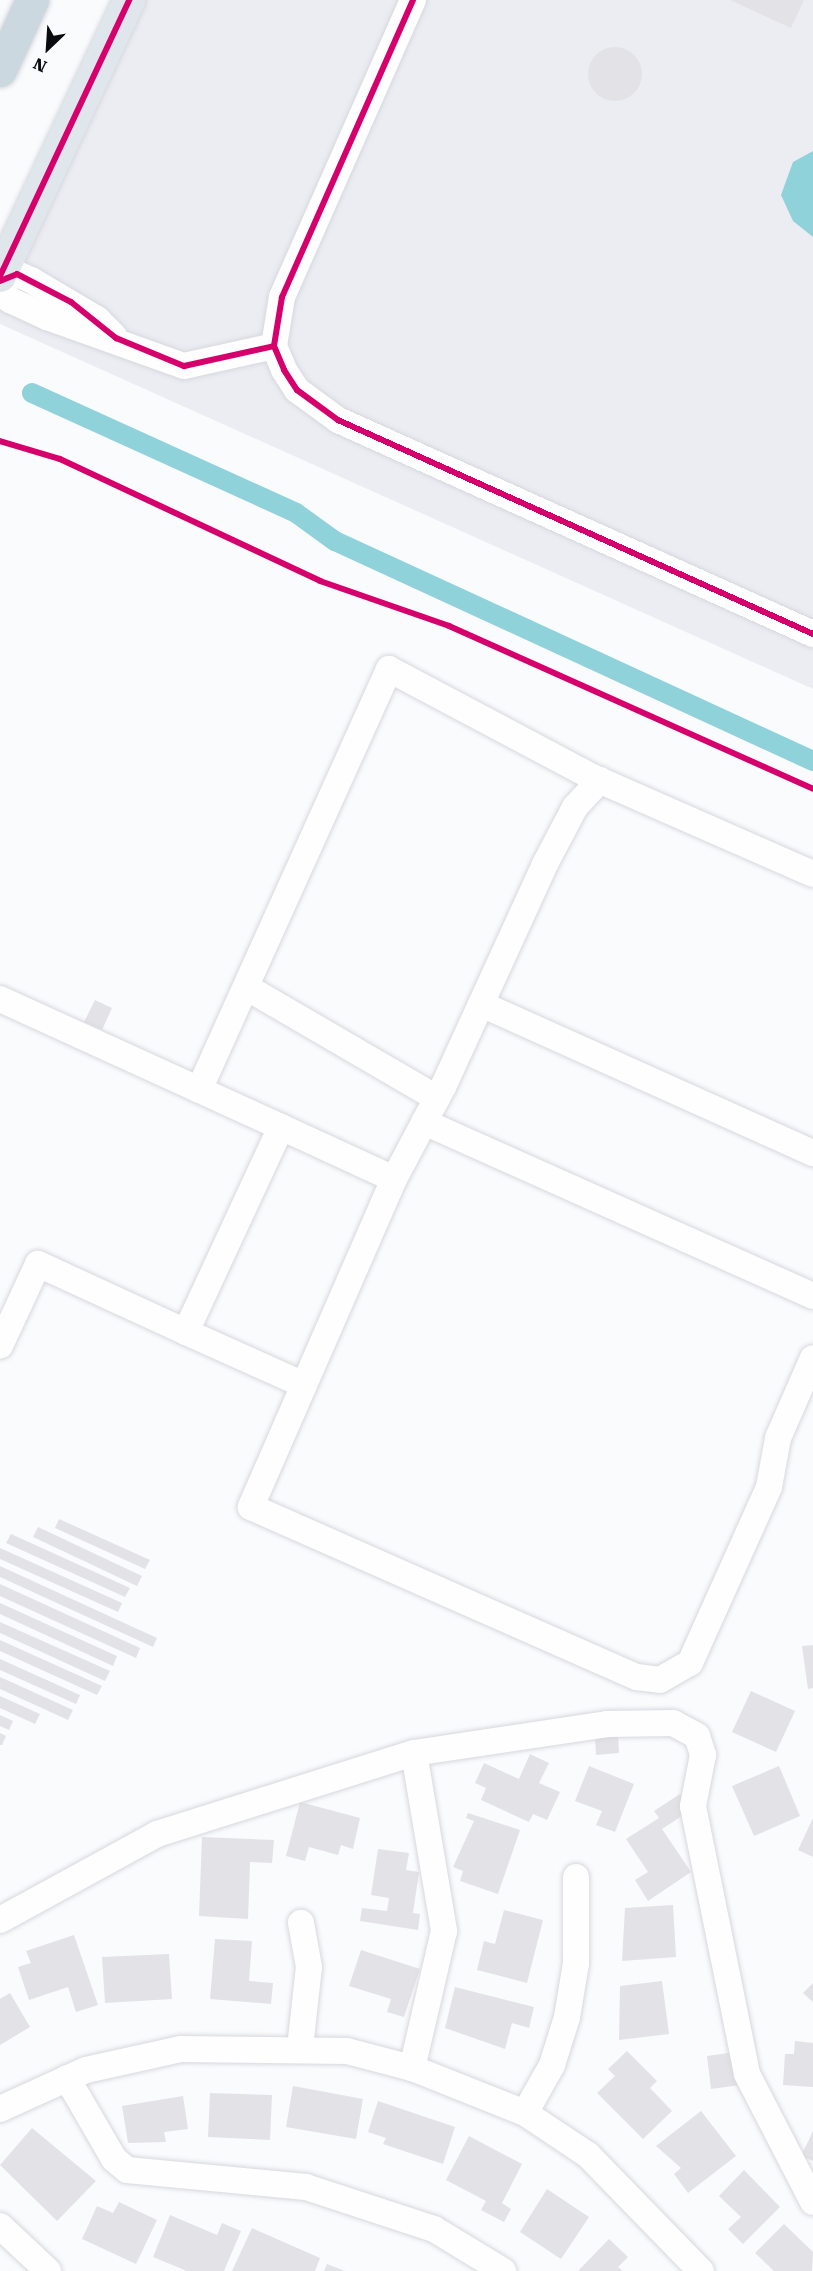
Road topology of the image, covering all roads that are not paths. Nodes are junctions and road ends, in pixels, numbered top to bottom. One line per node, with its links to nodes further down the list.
1 (32, 0): 4 (highway)
2 (129, 0): 5 (main road)
3 (413, 0): 8 (street)
4 (0, 70)
5 (0, 278): 7 (street)
6 (0, 288): 7 (street)
7 (116, 338): 8 (street)
8 (274, 345): 9 (street)
9 (813, 634)
10 (600, 780): 11 (street); 12 (street); 14 (street)
11 (813, 874)
12 (246, 987): 15 (street); 16 (street)
13 (0, 999): 15 (street)
14 (481, 1004): 16 (street); 19 (street)
15 (199, 1090): 18 (street)
16 (437, 1098): 17 (street)
17 (424, 1122): 20 (street); 21 (street)
18 (281, 1127): 20 (street); 22 (street)
19 (813, 1154)
20 (394, 1179): 25 (street)
21 (813, 1296)
22 (186, 1332): 23 (street); 25 (street)
23 (0, 1346)
24 (813, 1358): 25 (street)
25 (304, 1385)
26 (414, 1753): 28 (street); 31 (street); 35 (street)
27 (576, 1877): 34 (street)
28 (0, 1920)
29 (301, 1923): 30 (street)
30 (300, 2048): 31 (street); 32 (street)
31 (412, 2068): 34 (street)
32 (67, 2078): 33 (street); 38 (street)
33 (0, 2109)
34 (525, 2113): 39 (street)
35 (813, 2202)
36 (0, 2226): 37 (street)
37 (48, 2271)
38 (503, 2271)
39 (701, 2271)

